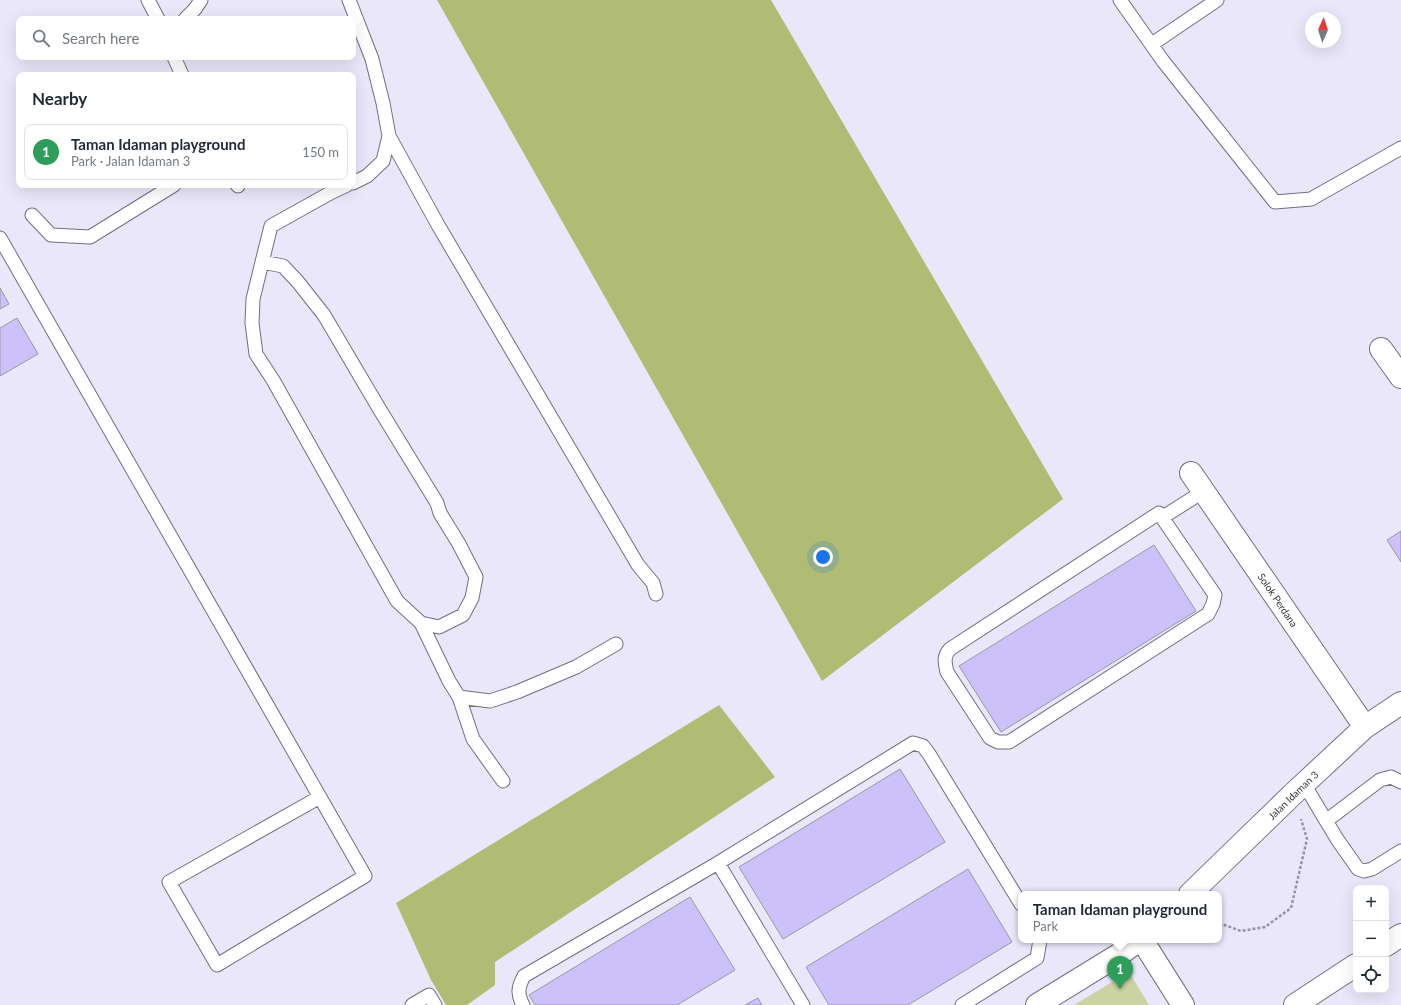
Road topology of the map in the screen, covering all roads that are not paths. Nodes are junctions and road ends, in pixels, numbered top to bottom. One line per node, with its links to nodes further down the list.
1 (148, 0): 6 (lane)
2 (201, 0): 7 (lane)
3 (349, 0): 8 (lane)
4 (1120, 0): 10 (lane)
5 (1217, 0): 10 (lane)
6 (156, 16)
7 (188, 16)
8 (355, 16)
9 (356, 18): 13 (lane)
10 (1152, 44): 14 (lane)
11 (175, 60): 12 (lane)
12 (181, 72)
13 (389, 136): 15 (lane); 26 (lane)
14 (1401, 148)
15 (356, 181)
16 (169, 188): 18 (lane)
17 (341, 188): 20 (lane)
18 (32, 215)
19 (0, 238): 35 (lane)
20 (262, 262): 27 (lane); 27 (lane)
21 (1381, 349): 22 (street)
22 (1401, 377)
23 (1191, 473): 24 (street, Solok Perdana)
24 (1204, 491): 25 (lane); 31 (street, Solok Perdana)
25 (1163, 517): 25 (lane)
26 (656, 594)
27 (421, 623): 29 (lane)
28 (616, 644): 29 (lane)
29 (459, 697): 32 (lane)
30 (1401, 703): 31 (street, Jalan Idaman 3)
31 (1365, 727): 34 (street, Jalan Idaman 3)
32 (503, 780)
33 (1401, 782): 36 (lane)
34 (1298, 789): 36 (lane); 39 (street, Jalan Idaman 3)
35 (320, 797): 35 (lane)
36 (1326, 821): 37 (lane)
37 (1401, 850)
38 (718, 864): 40 (lane); 49 (lane); 50 (lane)
39 (1193, 891)
40 (1018, 899)
41 (1401, 935): 45 (street)
42 (1040, 943): 51 (lane)
43 (1136, 943): 52 (street)
44 (1142, 943): 53 (street)
45 (1389, 943)
46 (1353, 967): 54 (street)
47 (412, 1005): 48 (lane)
48 (435, 1005)
49 (523, 1005)
50 (803, 1005)
51 (962, 1005)
52 (1036, 1005)
53 (1183, 1005)
54 (1295, 1005)

